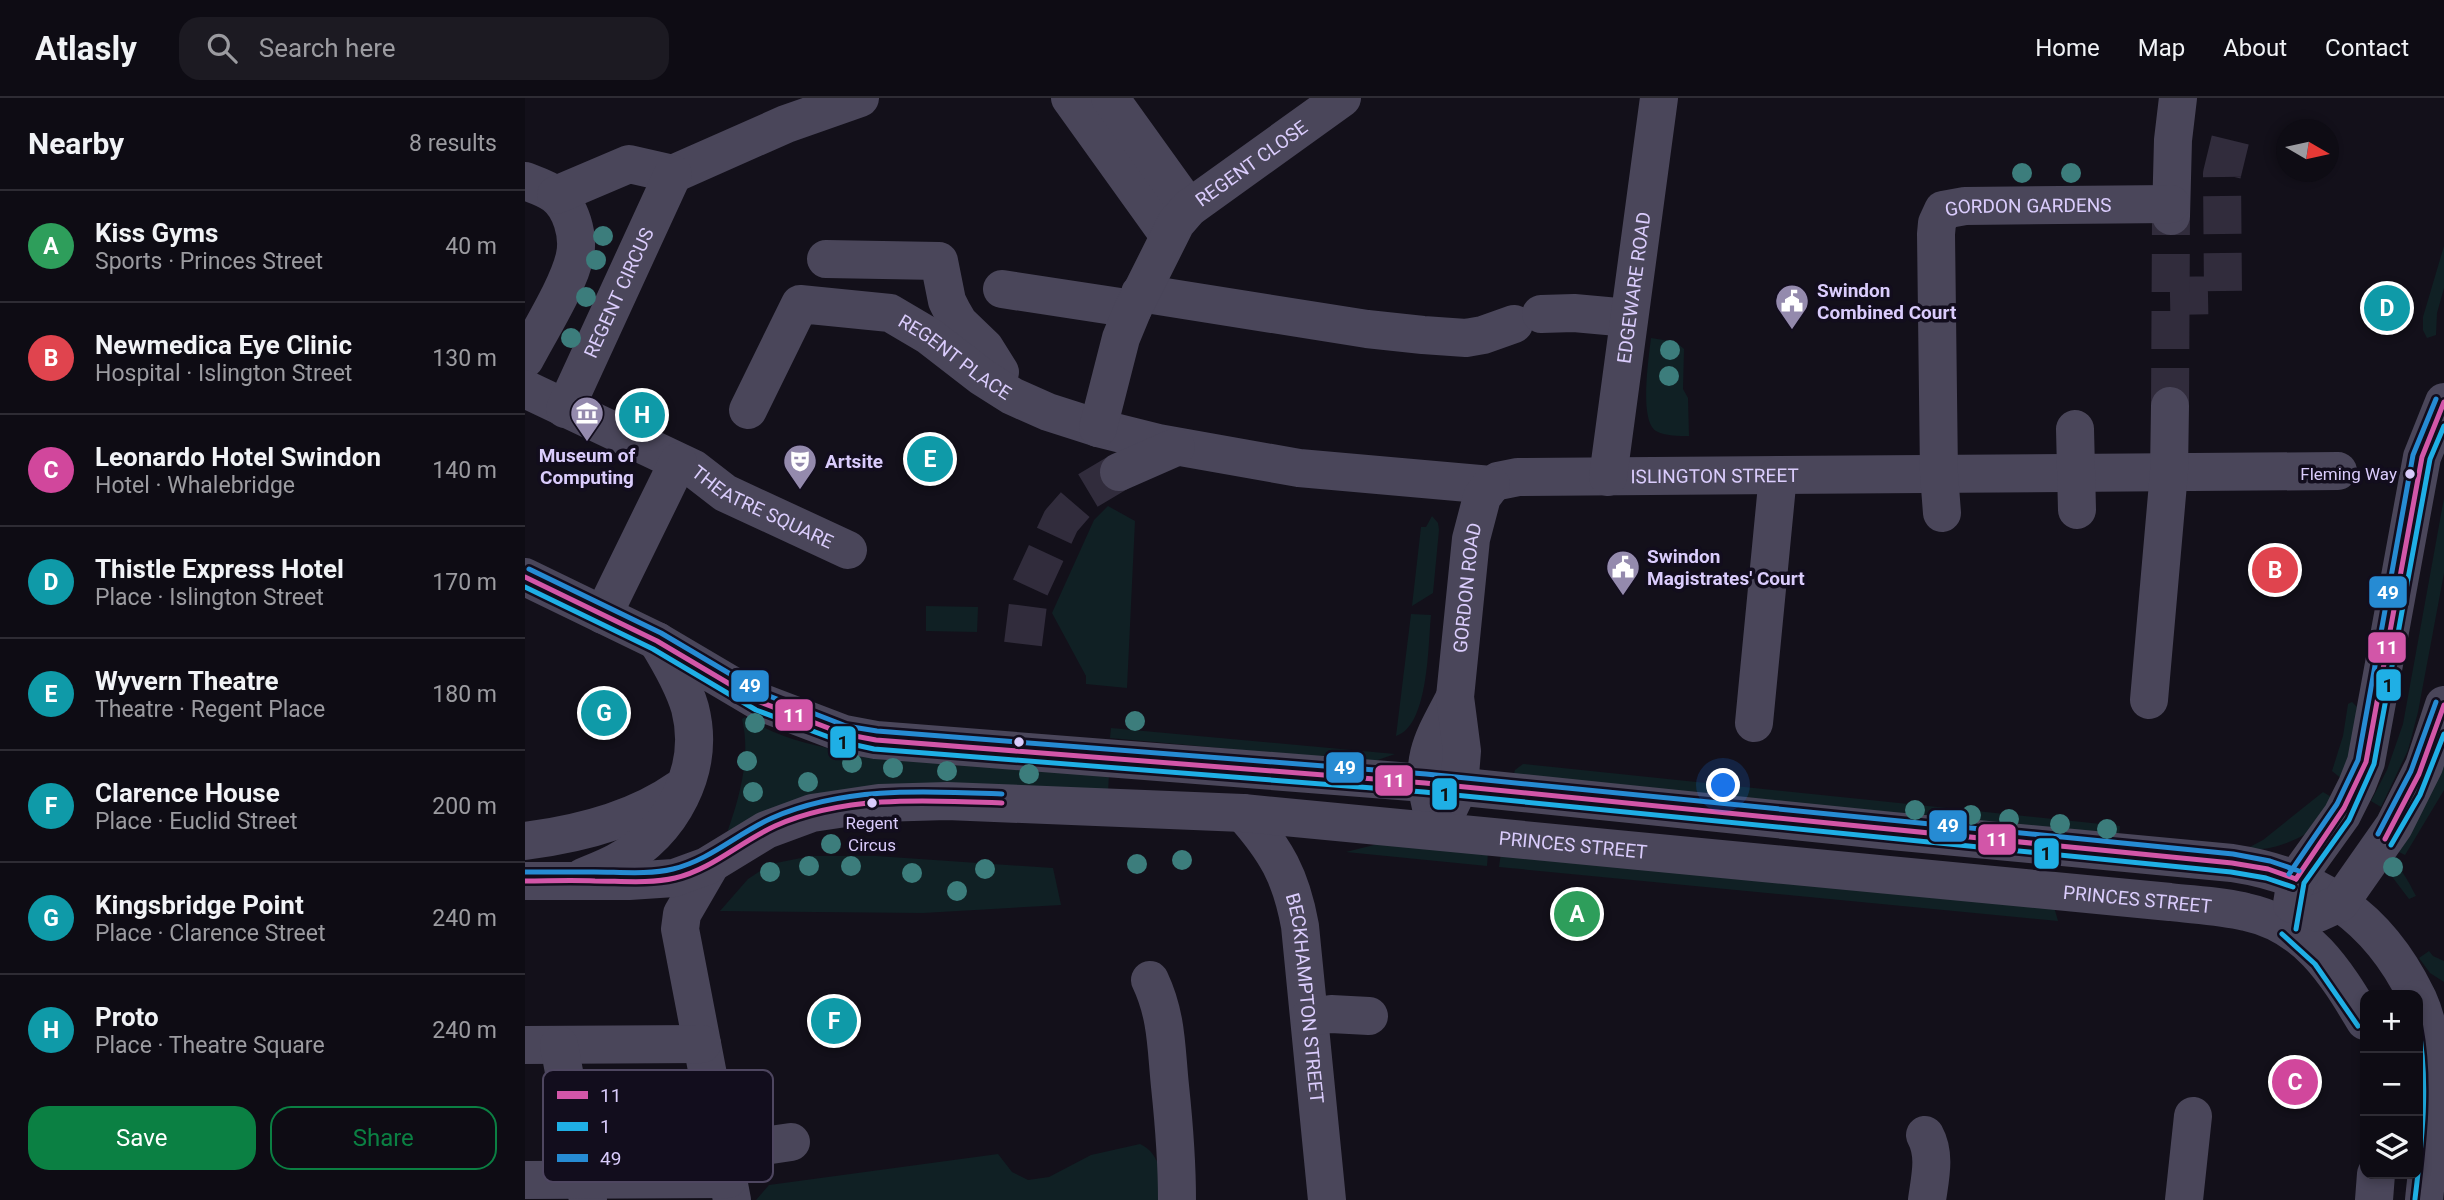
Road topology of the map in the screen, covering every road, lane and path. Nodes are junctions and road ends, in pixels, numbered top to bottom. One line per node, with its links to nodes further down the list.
1 (860, 98): 7 (street)
2 (1070, 98): 10 (street)
3 (1110, 98): 10 (street)
4 (1342, 98): 10 (street, REGENT CLOSE)
5 (1659, 98): 14 (street, EDGEWARE ROAD)
6 (2178, 98): 29 (street, GORDON GARDENS)
7 (803, 107): 8 (street)
8 (673, 174): 9 (street); 19 (street, REGENT CIRCUS)
9 (541, 188): 15 (street)
10 (1179, 222): 13 (street, REGENT CLOSE)
11 (825, 260): 16 (street)
12 (1002, 289): 13 (street)
13 (1136, 301): 14 (street); 21 (street, REGENT CLOSE)
14 (1629, 318): 31 (street, EDGEWARE ROAD)
15 (525, 368): 19 (street)
16 (1012, 396): 20 (street, REGENT PLACE); 21 (street, REGENT PLACE)
17 (2444, 402): 48 (street)
18 (2170, 406): 27 (street)
19 (565, 409): 24 (street, THEATRE SQUARE)
20 (748, 410)
21 (1098, 428): 23 (street, ISLINGTON STREET)
22 (2075, 429): 28 (street)
23 (1176, 447): 26 (street); 32 (street, ISLINGTON STREET)
24 (678, 462): 35 (street, THEATRE SQUARE); 37 (street, THEATRE SQUARE)
25 (2338, 471): 27 (street, ISLINGTON STREET)
26 (1119, 472)
27 (2169, 472): 28 (street, ISLINGTON STREET); 39 (street)
28 (2076, 473): 29 (street, ISLINGTON STREET); 33 (street)
29 (1939, 474): 30 (street, ISLINGTON STREET); 34 (street, GORDON GARDENS)
30 (1777, 475): 31 (street, ISLINGTON STREET); 41 (street)
31 (1608, 477): 32 (street, ISLINGTON STREET)
32 (1492, 485): 43 (street, GORDON ROAD)
33 (2077, 510)
34 (1942, 513)
35 (848, 550)
36 (525, 577): 37 (street)
37 (604, 615): 38 (street)
38 (657, 641): 42 (street); 43 (street)
39 (2150, 700)
40 (2444, 705): 52 (street)
41 (1754, 723)
42 (687, 783): 46 (street); 49 (street)
43 (1442, 785): 45 (street, GORDON ROAD); 48 (street)
44 (1243, 813): 45 (street, PRINCES STREET); 47 (street, PRINCES STREET); 60 (street, BECKHAMPTON STREET)
45 (1438, 831): 53 (street, PRINCES STREET)
46 (525, 841)
47 (711, 863): 50 (street, PRINCES STREET); 54 (street)
48 (2297, 879): 52 (street); 53 (street)
49 (577, 880): 50 (street, PRINCES STREET); 51 (street, PRINCES STREET)
50 (645, 880): 54 (street)
51 (525, 881)
52 (2340, 903): 53 (street); 56 (street)
53 (2287, 927): 58 (street, PRINCES STREET)
54 (680, 929): 61 (street)
55 (1150, 980): 75 (street)
56 (2415, 990)
57 (2423, 1002): 63 (street)
58 (2360, 1014)
59 (1369, 1016): 60 (street)
60 (1310, 1017): 76 (street, BECKHAMPTON STREET)
61 (702, 1044): 62 (street); 65 (street)
62 (542, 1045): 64 (street)
63 (2431, 1046): 67 (street)
64 (550, 1070)
65 (707, 1070)
66 (2193, 1116): 78 (street)
67 (2437, 1133): 80 (street)
68 (1925, 1135): 77 (street)
69 (791, 1142): 70 (street)
70 (773, 1152)
71 (2376, 1179): 79 (street)
72 (525, 1180): 74 (street)
73 (673, 1182): 74 (street)
74 (586, 1190)
75 (1177, 1200)
76 (1327, 1200)
77 (1927, 1200)
78 (2185, 1200)
79 (2374, 1200)
80 (2424, 1200)

